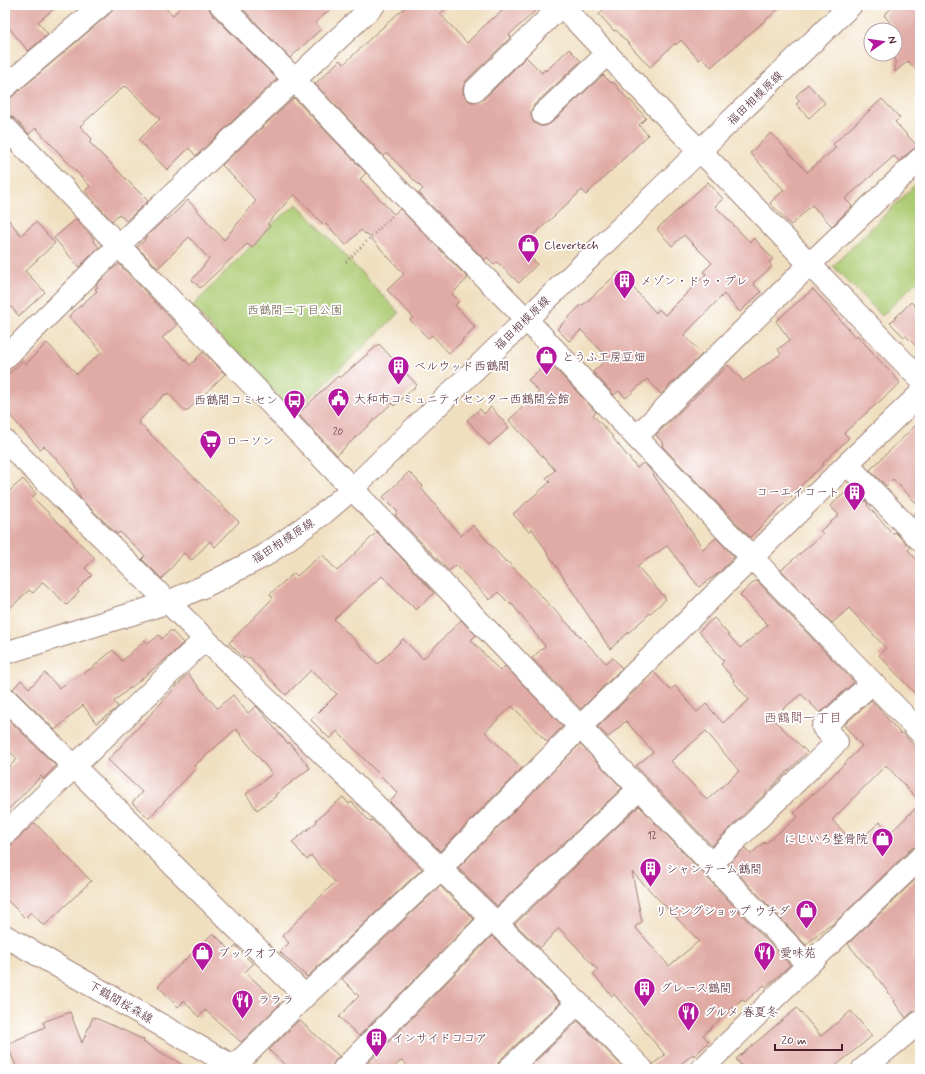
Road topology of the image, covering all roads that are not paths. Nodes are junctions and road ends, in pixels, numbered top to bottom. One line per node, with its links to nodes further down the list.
1 (101, 5): 8 (street)
2 (221, 5): 7 (street)
3 (374, 5): 7 (street)
4 (561, 5): 6 (street); 9 (street)
5 (851, 5): 12 (street, 福田相模原線)
6 (607, 54): 10 (street); 12 (street)
7 (295, 80): 14 (street); 16 (street)
8 (5, 87)
9 (475, 90)
10 (543, 114)
11 (5, 127): 14 (street)
12 (700, 151): 15 (street); 16 (street, 福田相模原線)
13 (920, 159): 15 (street)
14 (118, 246): 17 (street); 23 (street)
15 (810, 264): 18 (street); 20 (street)
16 (526, 319): 20 (street); 23 (street, 福田相模原線)
17 (5, 358)
18 (920, 379)
19 (920, 394): 22 (street)
20 (636, 437): 25 (street)
21 (5, 441): 26 (street)
22 (847, 464): 24 (street); 25 (street)
23 (352, 489): 26 (street, 福田相模原線); 31 (street)
24 (920, 540)
25 (752, 558): 29 (street); 31 (street)
26 (168, 602): 27 (street); 28 (street, 福田相模原線)
27 (205, 639): 33 (street); 38 (street)
28 (5, 653)
29 (872, 683): 32 (street); 37 (street)
30 (5, 698): 33 (street)
31 (580, 727): 34 (street); 38 (street)
32 (920, 732)
33 (74, 767): 35 (street); 42 (street)
34 (639, 789): 37 (street); 39 (street)
35 (5, 834)
36 (920, 858): 41 (street)
37 (711, 864): 41 (street)
38 (440, 869): 39 (street); 42 (street)
39 (494, 922): 43 (street); 46 (street)
40 (5, 936): 45 (street, 下鶴間桜森線)
41 (808, 966): 49 (street)
42 (306, 996): 45 (street)
43 (578, 1004): 47 (street); 48 (street)
44 (920, 1022): 50 (street)
45 (233, 1068)
46 (344, 1069)
47 (509, 1069)
48 (642, 1069)
49 (702, 1069)
50 (863, 1069)

